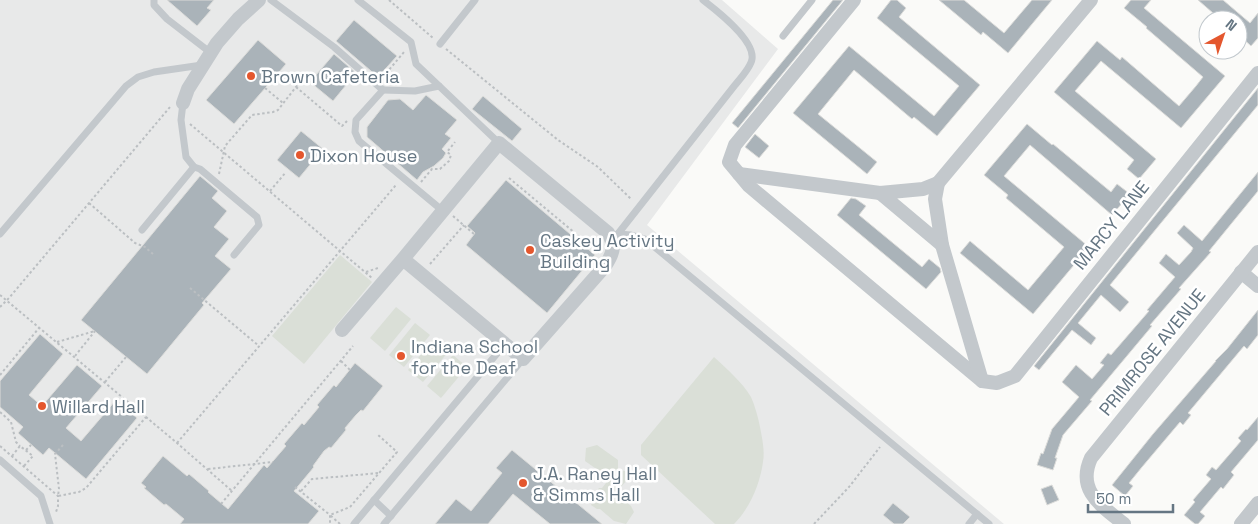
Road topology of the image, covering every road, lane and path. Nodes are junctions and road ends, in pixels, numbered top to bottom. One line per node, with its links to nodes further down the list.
1 (154, 0): 14 (lane)
2 (259, 0): 14 (street)
3 (271, 0): 20 (lane)
4 (358, 0): 12 (lane)
5 (389, 0): 13 (path)
6 (475, 0): 13 (lane)
7 (703, 0): 39 (lane)
8 (812, 0): 11 (lane)
9 (854, 0): 30 (street)
10 (1091, 0): 35 (street)
11 (783, 36)
12 (411, 44): 18 (lane); 20 (path)
13 (440, 44): 39 (path)
14 (211, 53): 15 (street)
15 (203, 65): 23 (street); 43 (lane)
16 (1258, 73): 74 (street, MARCY LANE)
17 (306, 74): 19 (path)
18 (439, 86): 20 (lane); 26 (lane)
19 (296, 87): 22 (path); 24 (path)
20 (380, 87): 31 (lane)
21 (265, 88): 22 (path)
22 (283, 103): 27 (path)
23 (182, 109): 27 (path); 28 (lane); 38 (path)
24 (348, 120)
25 (455, 142): 34 (path)
26 (499, 143): 40 (street); 45 (street)
27 (223, 152): 33 (path); 36 (path)
28 (194, 167): 33 (lane); 42 (lane)
29 (286, 172): 36 (path)
30 (739, 174): 37 (street); 74 (street)
31 (402, 177): 40 (lane); 47 (path)
32 (509, 178): 51 (path)
33 (218, 183): 50 (lane)
34 (421, 183)
35 (938, 183): 37 (street); 46 (street)
36 (270, 191): 47 (path)
37 (880, 193): 46 (street)
38 (89, 203): 49 (path); 60 (path)
39 (639, 207): 45 (lane)
40 (444, 210): 41 (path); 52 (street)
41 (464, 225): 44 (path); 53 (path)
42 (142, 230)
43 (0, 234)
44 (474, 234)
45 (615, 237): 70 (street); 79 (lane)
46 (942, 245): 74 (street)
47 (340, 251): 54 (path); 66 (path)
48 (1258, 252): 55 (street, PRIMROSE AVENUE)
49 (153, 254)
50 (234, 255)
51 (601, 255)
52 (402, 260): 54 (path); 56 (street); 65 (street)
53 (425, 260)
54 (366, 272): 56 (path)
55 (1241, 272): 57 (street); 109 (street, PRIMROSE AVENUE)
56 (380, 285): 63 (street)
57 (1258, 286)
58 (190, 288): 66 (path)
59 (0, 295): 60 (path)
60 (7, 301): 61 (path); 62 (path)
61 (0, 307)
62 (39, 328): 64 (path); 73 (path)
63 (342, 330)
64 (57, 342): 68 (path); 68 (path)
65 (505, 344): 70 (street); 95 (lane)
66 (260, 346): 81 (path)
67 (353, 346): 71 (path)
68 (74, 357): 75 (path)
69 (126, 357): 75 (path)
70 (524, 359): 100 (lane)
71 (341, 361): 72 (path); 88 (path)
72 (350, 370)
73 (0, 375)
74 (982, 381)
75 (104, 382): 77 (path)
76 (0, 412): 83 (path)
77 (146, 417): 81 (path); 82 (path)
78 (378, 434): 91 (path)
79 (886, 439): 98 (lane); 106 (path)
80 (31, 444): 84 (path)
81 (177, 444): 90 (path)
82 (63, 445)
83 (20, 446): 84 (path); 85 (path)
84 (26, 450): 89 (path)
85 (12, 456)
86 (0, 460): 101 (lane)
87 (273, 462): 88 (path)
88 (256, 463): 90 (path); 93 (path)
89 (24, 467)
90 (206, 469): 93 (path)
91 (379, 473): 94 (path); 99 (path)
92 (295, 487): 94 (path)
93 (232, 491): 97 (path)
94 (300, 491): 99 (path)
95 (374, 500): 100 (lane); 104 (lane)
96 (1258, 503): 110 (street)
97 (221, 504)
98 (977, 514): 107 (lane); 108 (lane)
99 (330, 515): 102 (path); 103 (path)
100 (391, 516): 105 (lane)
101 (50, 524)
102 (330, 524)
103 (340, 524)
104 (354, 524)
105 (384, 524)
106 (814, 524)
107 (969, 524)
108 (989, 524)
109 (1124, 524)
110 (1241, 524)

